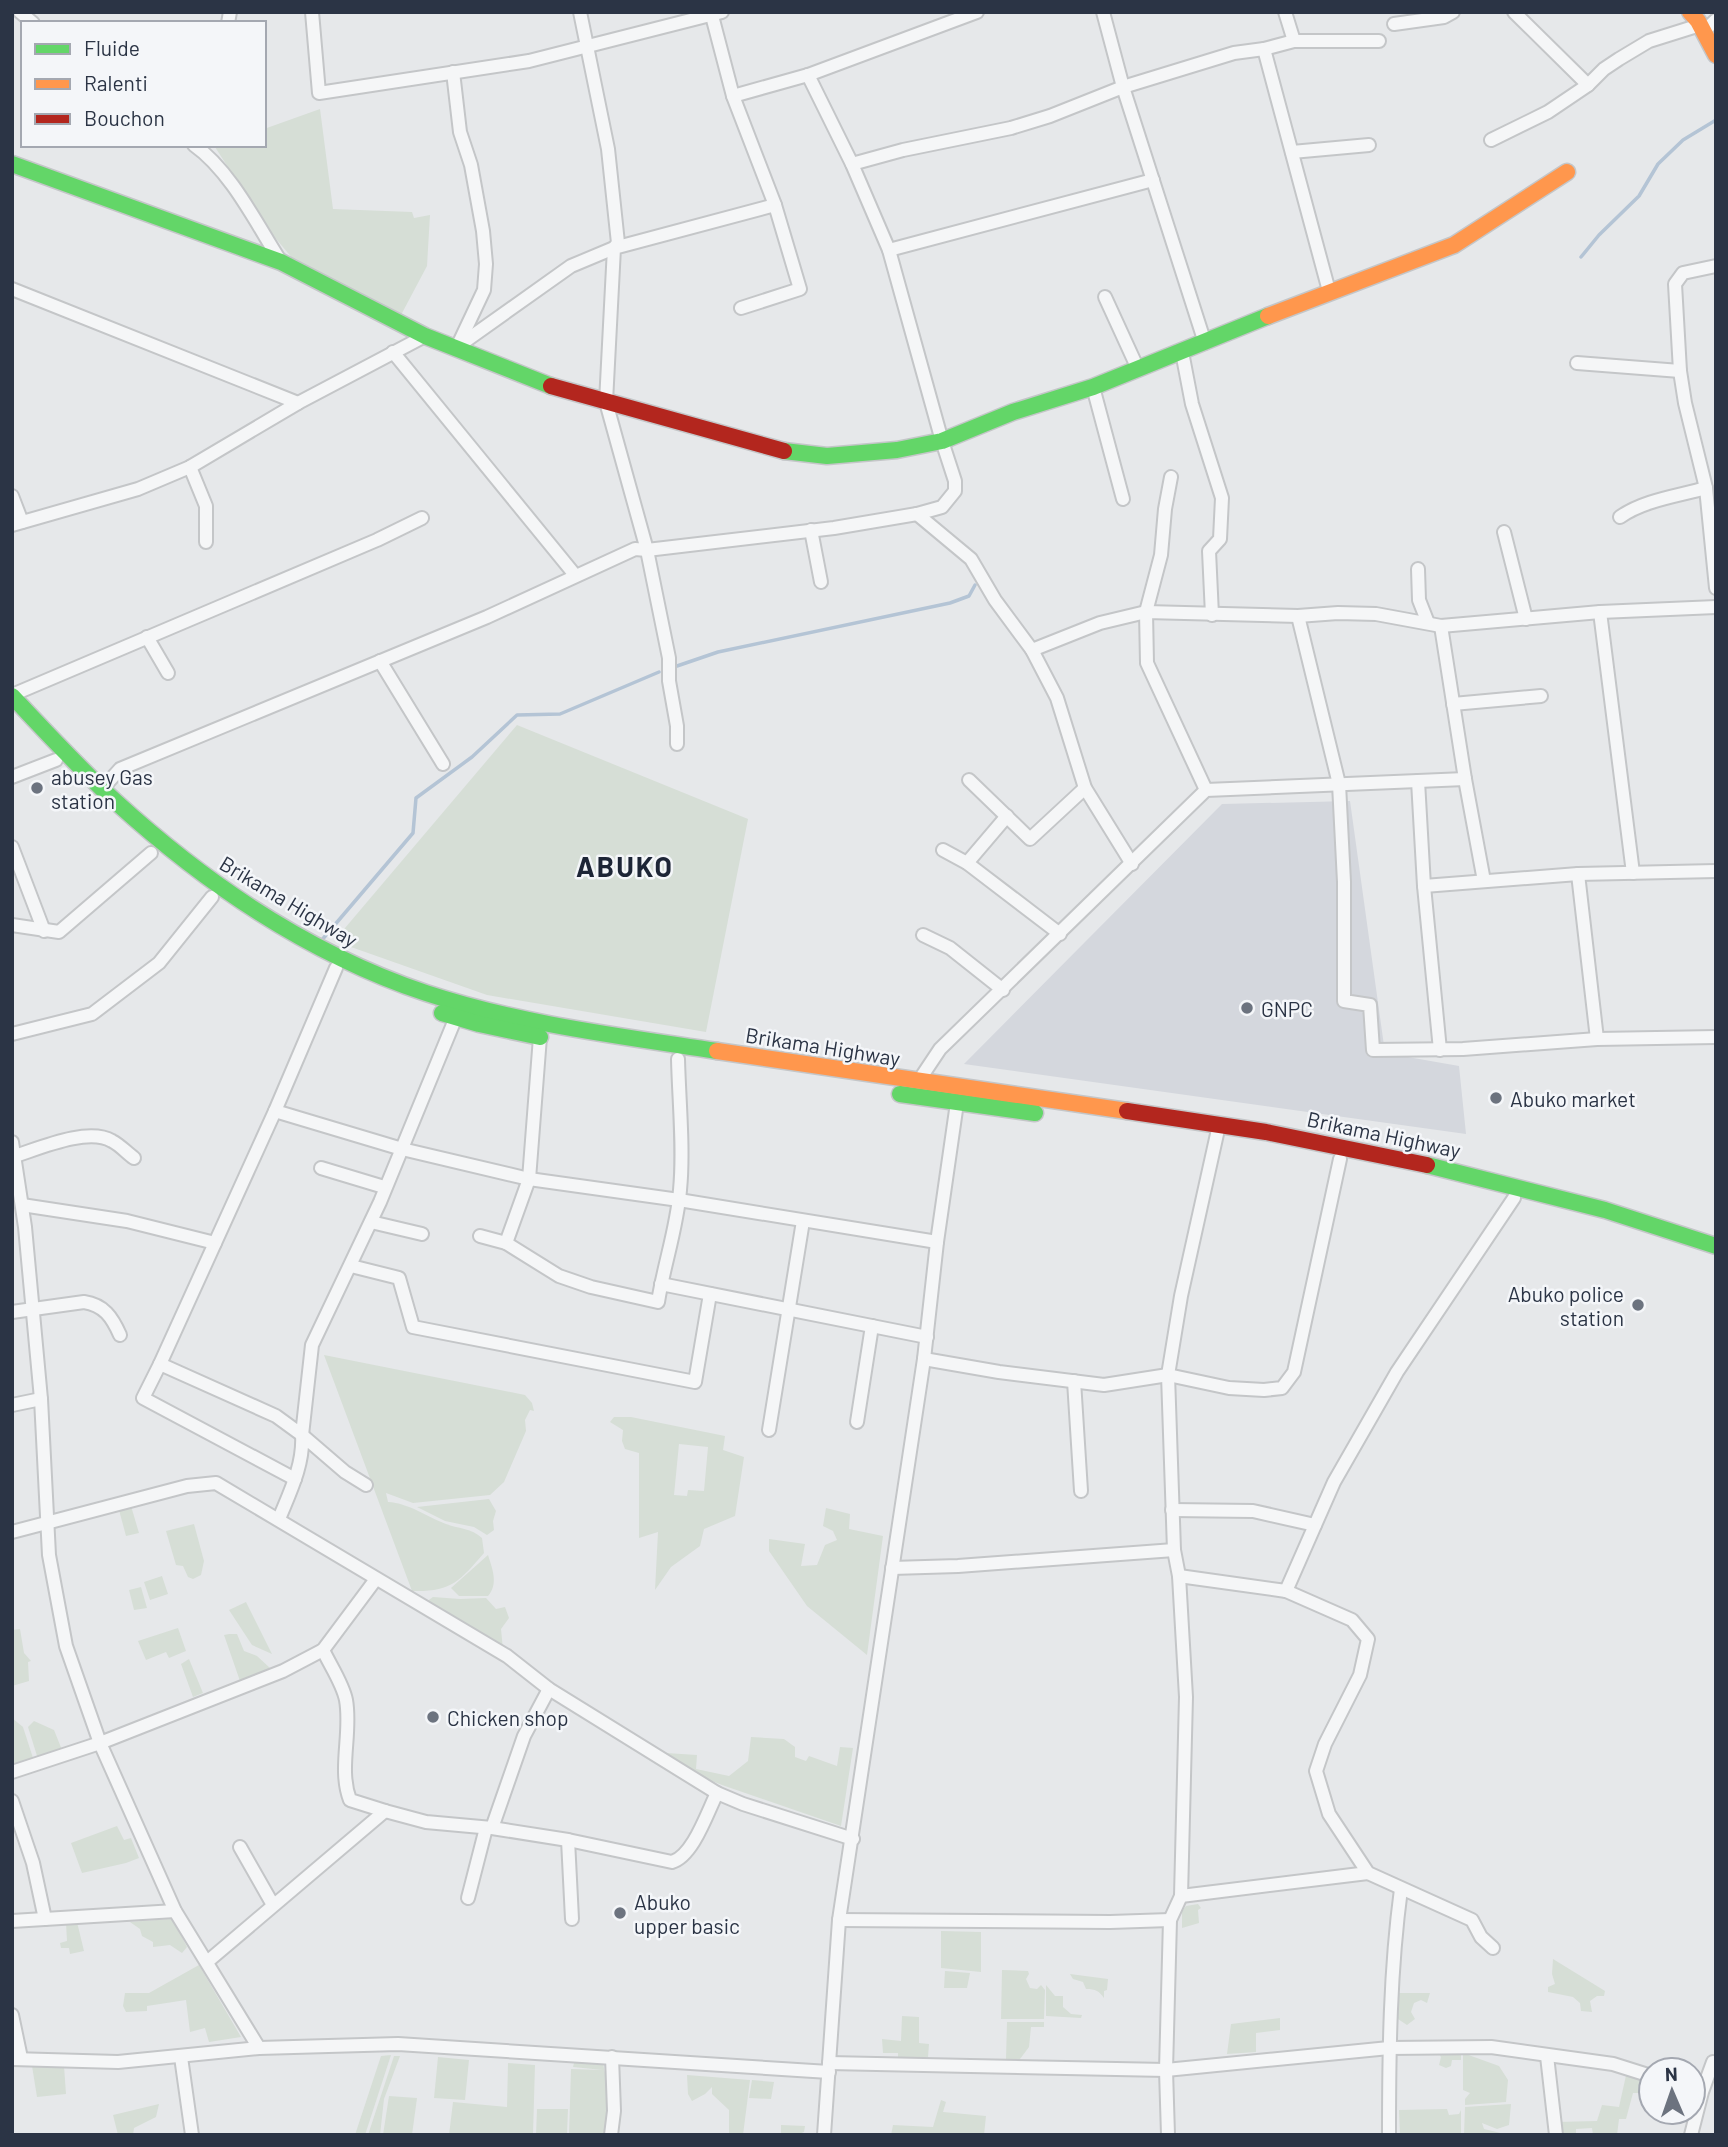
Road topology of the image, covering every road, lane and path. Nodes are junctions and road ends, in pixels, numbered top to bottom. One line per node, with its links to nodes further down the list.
1 (312, 12): 17 (street)
2 (580, 12): 14 (street)
3 (977, 12): 9 (street)
4 (1103, 12): 20 (street)
5 (1285, 12): 12 (street)
6 (1453, 12): 11 (street)
7 (1514, 12): 19 (street)
8 (715, 13): 14 (street); 21 (street)
9 (957, 15): 18 (street)
10 (1702, 22): 16 (main road); 19 (street)
11 (1394, 24)
12 (1294, 41): 13 (street); 15 (street)
13 (1379, 41)
14 (587, 46): 17 (street); 33 (street)
15 (1264, 49): 20 (street); 26 (street)
16 (1716, 55)
17 (453, 72): 43 (street)
18 (808, 75): 21 (street); 29 (street)
19 (1588, 85): 22 (street)
20 (1123, 87): 29 (street); 31 (street)
21 (733, 96): 32 (street)
22 (1491, 140)
23 (1369, 145): 26 (street)
24 (199, 147): 27 (street)
25 (212, 147): 27 (street)
26 (1292, 152): 38 (street)
27 (213, 161): 35 (street)
28 (12, 164): 35 (main road)
29 (852, 164): 34 (street)
30 (1567, 172): 38 (main road)
31 (1153, 180): 34 (street); 42 (street)
32 (775, 205): 33 (street); 40 (street)
33 (614, 248): 43 (street); 51 (street)
34 (889, 250): 52 (street)
35 (281, 262): 41 (main road)
36 (1716, 266): 48 (street)
37 (12, 289): 50 (street)
38 (1329, 291): 42 (main road)
39 (1105, 297): 47 (street)
40 (741, 308)
41 (425, 336): 43 (main road); 44 (street)
42 (1205, 343): 45 (main road)
43 (457, 347): 51 (main road)
44 (393, 352): 50 (street); 68 (street)
45 (1182, 352): 47 (main road); 74 (street)
46 (1577, 363): 48 (street)
47 (1138, 369): 49 (main road)
48 (1680, 371): 55 (street)
49 (1093, 387): 52 (main road); 57 (street)
50 (298, 402): 53 (street)
51 (606, 402): 52 (main road); 66 (street)
52 (942, 442): 58 (street)
53 (190, 467): 61 (street); 65 (street)
54 (1171, 477): 72 (street)
55 (1706, 488): 59 (street); 62 (street)
56 (12, 496): 61 (street)
57 (1123, 499)
58 (917, 514): 63 (street); 80 (street)
59 (1620, 517)
60 (422, 519): 79 (street)
61 (17, 523)
62 (1713, 525): 70 (street)
63 (811, 530): 66 (street); 69 (street)
64 (1504, 533): 76 (street)
65 (206, 542)
66 (647, 550): 68 (street); 87 (street)
67 (1418, 569): 77 (street)
68 (575, 575): 81 (street)
69 (821, 582)
70 (1716, 589)
71 (1716, 607): 73 (street)
72 (1146, 612): 74 (street); 80 (street); 97 (street)
73 (1600, 612): 76 (street); 105 (street)
74 (1212, 615): 75 (street)
75 (1298, 616): 77 (street); 94 (street)
76 (1526, 619): 78 (street)
77 (1428, 623): 78 (street)
78 (1441, 626): 85 (street)
79 (147, 637): 82 (street); 83 (street)
80 (1032, 650): 95 (street)
81 (380, 661): 89 (street); 96 (street)
82 (168, 673)
83 (12, 695): 96 (main road, Brikama Highway)
84 (1541, 695): 85 (street)
85 (1453, 704): 91 (street)
86 (12, 714): 88 (main road, Brikama Highway)
87 (677, 744)
88 (56, 760): 90 (street); 101 (main road, Brikama Highway)
89 (443, 764)
90 (12, 777)
91 (1465, 779): 93 (street); 107 (street)
92 (969, 780): 98 (street)
93 (1418, 781): 94 (street); 108 (street)
94 (1339, 784): 97 (street); 121 (street)
95 (1085, 788): 98 (street); 103 (street)
96 (102, 789): 123 (main road, Brikama Highway)
97 (1206, 790): 103 (street)
98 (1007, 816): 102 (street)
99 (12, 847): 111 (street)
100 (943, 850): 102 (street)
101 (151, 853): 109 (main road, Brikama Highway); 111 (street)
102 (967, 863): 112 (street)
103 (1132, 864): 112 (street)
104 (1716, 871): 105 (street)
105 (1633, 873): 106 (street)
106 (1578, 874): 107 (street); 120 (street)
107 (1484, 881): 108 (street)
108 (1424, 886): 121 (street)
109 (212, 897): 114 (main road, Brikama Highway); 117 (street)
110 (12, 926): 111 (street)
111 (44, 931)
112 (1060, 934): 115 (street)
113 (923, 935): 115 (street)
114 (336, 968): 116 (main road, Brikama Highway); 125 (street)
115 (1003, 990): 123 (street)
116 (456, 1017): 118 (main road, Brikama Highway); 128 (street)
117 (12, 1034)
118 (540, 1037): 122 (main road, Brikama Highway); 133 (street)
119 (1716, 1037): 120 (street)
120 (1597, 1039): 121 (street)
121 (1440, 1050)
122 (678, 1059): 124 (main road, Brikama Highway); 136 (street)
123 (918, 1082): 126 (main road, Brikama Highway)
124 (957, 1103): 126 (main road, Brikama Highway); 143 (street)
125 (275, 1111): 128 (street); 144 (street)
126 (1218, 1131): 131 (main road, Brikama Highway); 146 (main road, Brikama Highway); 159 (street)
127 (12, 1142): 129 (street)
128 (402, 1149): 133 (street); 134 (street)
129 (15, 1156): 130 (street); 137 (street)
130 (134, 1158)
131 (1340, 1159): 135 (main road, Brikama Highway); 159 (street)
132 (321, 1168): 134 (street)
133 (529, 1179): 136 (street); 145 (street)
134 (384, 1187): 139 (street)
135 (1514, 1198): 147 (main road, Brikama Highway); 172 (street)
136 (679, 1200): 138 (street); 149 (street)
137 (22, 1205): 140 (street); 144 (street)
138 (803, 1221): 143 (street); 152 (street)
139 (371, 1222): 141 (street); 148 (street)
140 (19, 1228): 151 (street)
141 (422, 1234)
142 (480, 1236): 145 (street)
143 (937, 1242): 156 (street)
144 (215, 1243): 158 (street)
145 (506, 1244): 149 (street)
146 (1716, 1246)
147 (1716, 1261)
148 (351, 1266): 150 (street); 165 (street)
149 (661, 1284): 150 (street)
150 (710, 1294): 152 (street)
151 (32, 1309): 153 (street); 155 (street); 161 (street)
152 (790, 1309): 154 (street); 164 (street)
153 (12, 1312)
154 (872, 1326): 156 (street); 163 (street)
155 (120, 1335)
156 (926, 1337): 157 (street)
157 (924, 1359): 160 (street); 175 (street)
158 (160, 1364): 165 (street); 166 (street)
159 (1168, 1375): 160 (street); 169 (street)
160 (1074, 1381): 168 (street)
161 (41, 1399): 162 (street); 171 (street)
162 (12, 1405)
163 (857, 1422)
164 (769, 1430)
165 (302, 1435): 166 (street); 167 (street)
166 (295, 1479): 170 (street)
167 (366, 1486)
168 (1081, 1491)
169 (1172, 1510): 172 (street); 174 (street)
170 (279, 1519): 171 (street); 177 (street)
171 (49, 1522): 173 (street); 181 (street)
172 (1315, 1525): 178 (street)
173 (12, 1532)
174 (1174, 1550): 175 (street); 176 (street)
175 (892, 1568): 187 (street)
176 (1179, 1576): 178 (street); 192 (street)
177 (376, 1579): 179 (street); 180 (street)
178 (1286, 1591): 190 (street)
179 (323, 1650): 181 (street); 185 (street)
180 (549, 1689): 183 (street); 186 (street)
181 (100, 1743): 182 (street); 195 (street)
182 (12, 1772)
183 (717, 1793): 187 (street); 188 (street)
184 (12, 1801): 196 (street)
185 (385, 1811): 186 (street); 194 (street)
186 (489, 1828): 188 (street); 193 (street)
187 (853, 1839): 198 (street)
188 (568, 1840): 197 (street)
189 (240, 1847): 194 (street)
190 (1368, 1873): 191 (street); 192 (street)
191 (1401, 1889): 201 (street); 205 (street)
192 (1181, 1896): 199 (street)
193 (468, 1898)
194 (273, 1905): 202 (street)
195 (175, 1911): 196 (street); 202 (street)
196 (45, 1919): 200 (street)
197 (572, 1919)
198 (839, 1920): 199 (street); 210 (street)
199 (1170, 1920): 211 (street)
200 (12, 1921)
201 (1493, 1948)
202 (207, 1962): 204 (street)
203 (12, 2015): 209 (street)
204 (259, 2048): 207 (street); 208 (street)
205 (1389, 2048): 206 (street); 211 (street); 217 (street)
206 (1547, 2056): 212 (street); 218 (street)
207 (181, 2057): 209 (street); 213 (street)
208 (612, 2057): 210 (street); 214 (street)
209 (17, 2059)
210 (829, 2067): 211 (street); 215 (street)
211 (1166, 2070): 216 (street)
212 (1637, 2072)
213 (192, 2135)
214 (611, 2135)
215 (824, 2135)
216 (1168, 2135)
217 (1389, 2135)
218 (1556, 2135)

